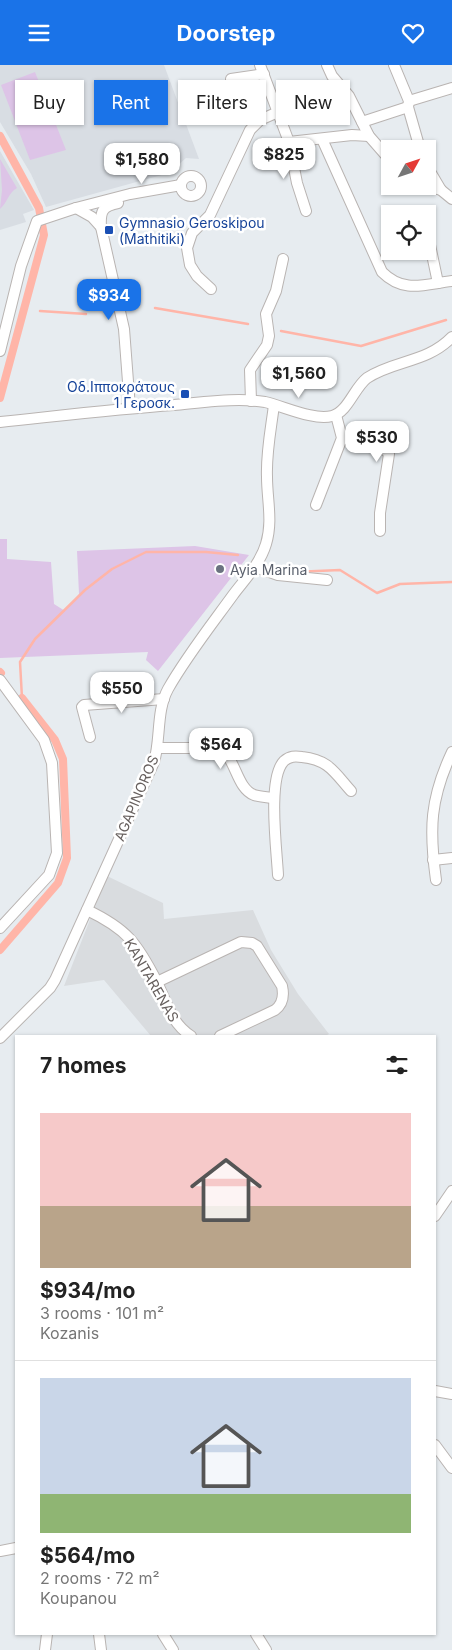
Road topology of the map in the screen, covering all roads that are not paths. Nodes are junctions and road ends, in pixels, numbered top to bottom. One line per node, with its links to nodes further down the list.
1 (326, 65): 9 (street)
2 (394, 65): 6 (street)
3 (263, 68): 4 (street); 7 (street)
4 (231, 79)
5 (452, 88): 6 (street)
6 (408, 104): 9 (street); 13 (street)
7 (276, 105)
8 (276, 112): 27 (street)
9 (362, 122): 11 (street)
10 (283, 125): 14 (street)
11 (369, 136): 12 (street); 15 (street)
12 (322, 139): 14 (street); 26 (street)
13 (418, 140)
14 (289, 142): 21 (street)
15 (381, 150)
16 (436, 182): 18 (street)
17 (436, 189): 18 (street)
18 (441, 190): 19 (street)
19 (452, 199)
20 (76, 207): 22 (street); 22 (street); 29 (street)
21 (306, 211)
22 (101, 227): 32 (street)
23 (283, 259): 30 (street)
24 (433, 260): 26 (street)
25 (452, 281): 26 (street)
26 (438, 283)
27 (211, 289)
28 (452, 337): 33 (street)
29 (0, 351)
30 (251, 401): 31 (street); 32 (street)
31 (274, 405): 33 (street); 38 (street, AGAPINOROS)
32 (130, 408): 34 (street)
33 (336, 415): 35 (street)
34 (0, 422)
35 (342, 437): 36 (street); 37 (street)
36 (316, 505)
37 (380, 531)
38 (256, 567): 39 (street); 41 (street, AGAPINOROS)
39 (327, 580)
40 (0, 680): 52 (street)
41 (164, 699): 42 (street); 43 (street, AGAPINOROS)
42 (90, 737)
43 (157, 748): 46 (street); 51 (street, AGAPINOROS)
44 (452, 752): 48 (street)
45 (351, 791): 46 (street)
46 (274, 798): 49 (street)
47 (452, 858): 48 (street)
48 (433, 860): 50 (street)
49 (278, 875)
50 (436, 880)
51 (87, 910): 53 (street, KANTARENAS); 56 (street, AGAPINOROS)
52 (0, 927)
53 (157, 982): 54 (street, KANTARENAS); 55 (street)
54 (190, 1035)
55 (222, 1035)
56 (0, 1038)
57 (452, 1191): 58 (street)
58 (436, 1215)
59 (436, 1391): 60 (street)
60 (452, 1394)
61 (436, 1446): 62 (street)
62 (452, 1468)
63 (15, 1548): 64 (street)
64 (0, 1551)
65 (47, 1635): 69 (street)
66 (99, 1635): 70 (street)
67 (164, 1635): 71 (street)
68 (257, 1635): 72 (street)
69 (45, 1650)
70 (101, 1650)
71 (173, 1650)
72 (266, 1650)

